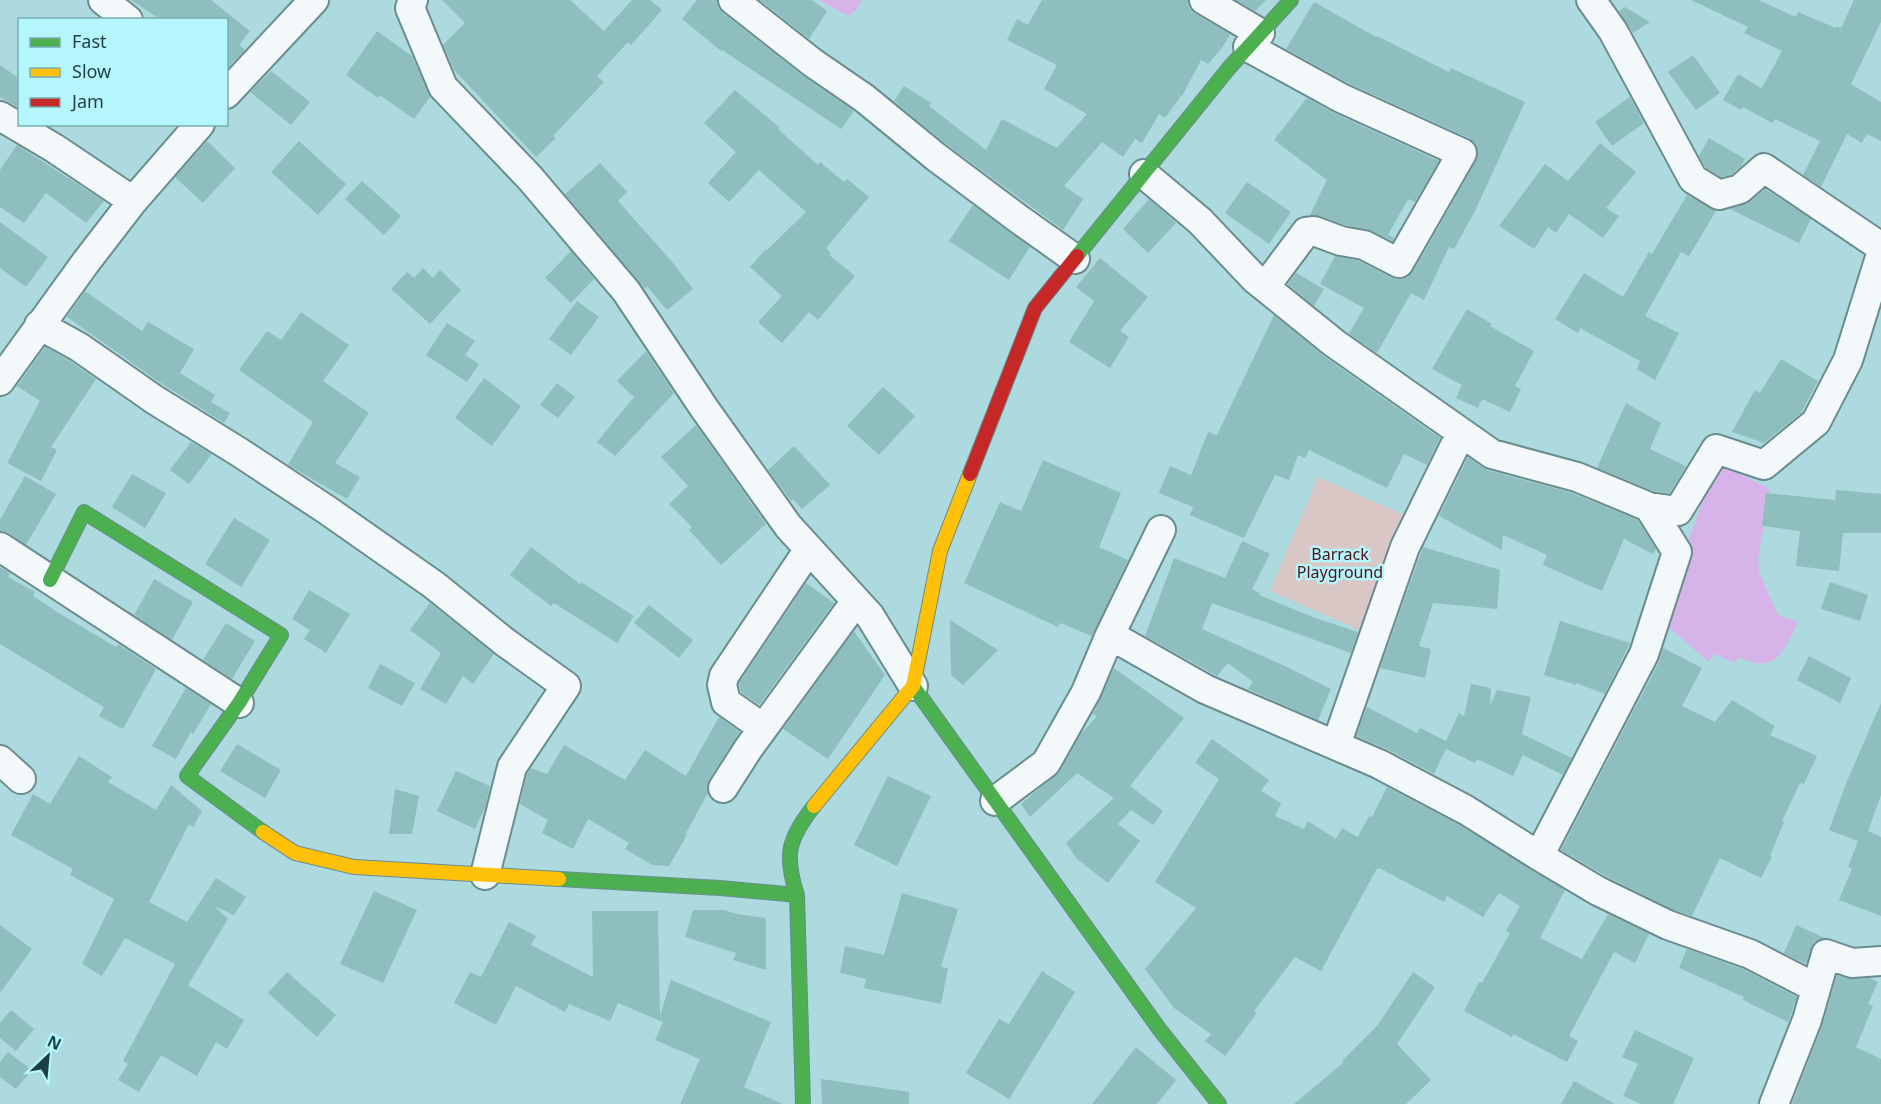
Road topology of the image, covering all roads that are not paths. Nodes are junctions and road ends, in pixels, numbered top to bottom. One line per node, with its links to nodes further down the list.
1 (103, 0): 8 (street)
2 (314, 0): 10 (street)
3 (733, 0): 17 (street)
4 (1204, 0): 9 (street)
5 (1291, 0): 9 (main road)
6 (1591, 0): 15 (street)
7 (404, 3): 25 (street)
8 (126, 18)
9 (1254, 40): 13 (main road); 18 (street)
10 (228, 90)
11 (0, 116): 14 (street)
12 (198, 126): 14 (street)
13 (1144, 174): 17 (main road); 18 (street)
14 (133, 201): 19 (street)
15 (1881, 247)
16 (1881, 254): 22 (street)
17 (1075, 259): 29 (main road)
18 (1265, 287): 21 (street)
19 (39, 326): 20 (street); 38 (street)
20 (0, 381)
21 (1461, 433): 22 (street); 32 (street)
22 (1649, 507): 37 (street)
23 (1161, 530): 28 (street)
24 (0, 547): 26 (street)
25 (809, 549): 27 (street); 31 (street)
26 (50, 580): 30 (street); 30 (main road)
27 (856, 601): 29 (street); 31 (street)
28 (1110, 635): 32 (street); 36 (street)
29 (913, 686): 36 (main road); 39 (main road)
30 (239, 703): 38 (main road)
31 (763, 728): 35 (street)
32 (1336, 745): 37 (street)
33 (0, 760): 34 (street)
34 (21, 779)
35 (723, 788)
36 (995, 801): 43 (main road)
37 (1539, 856): 41 (street)
38 (485, 875): 39 (main road)
39 (796, 896): 42 (main road)
40 (1881, 962): 41 (street)
41 (1816, 988): 44 (street)
42 (803, 1104)
43 (1219, 1104)
44 (1774, 1104)

